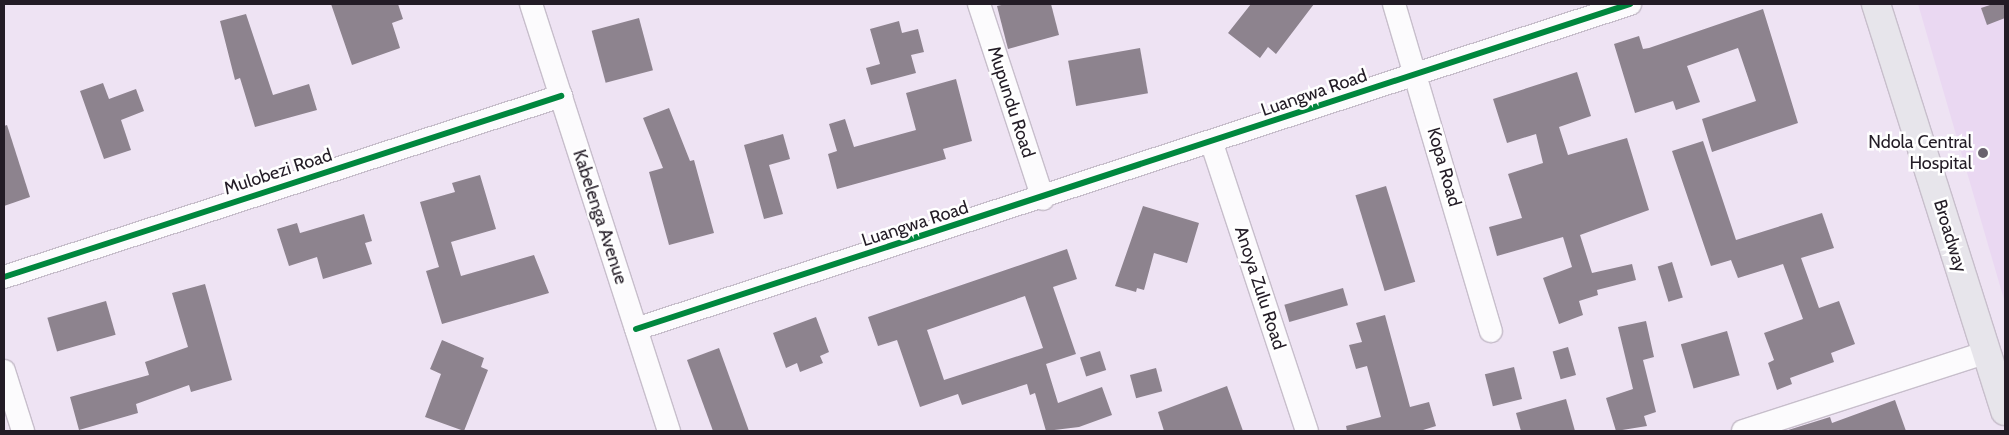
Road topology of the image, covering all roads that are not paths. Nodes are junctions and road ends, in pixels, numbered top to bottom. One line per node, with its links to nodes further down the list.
1 (531, 4): 7 (street, Kabelenga Avenue)
2 (979, 4): 9 (street, Mupundu Road)
3 (1394, 4): 6 (street, Kopa Road)
4 (1630, 4): 6 (street, Luangwa Road)
5 (1876, 4): 13 (main road, Broadway)
6 (1417, 74): 8 (street, Luangwa Road); 12 (street, Kopa Road)
7 (561, 96): 10 (street, Mulobezi Road); 11 (street, Kabelenga Avenue)
8 (1212, 144): 9 (street, Luangwa Road); 18 (street, Anoya Zulu Road)
9 (1043, 199): 11 (street, Luangwa Road)
10 (4, 277)
11 (636, 329): 17 (street, Kabelenga Avenue)
12 (1491, 332)
13 (1994, 365): 15 (main road, Broadway); 19 (street)
14 (4, 371): 16 (street)
15 (2005, 411)
16 (23, 431)
17 (669, 431)
18 (1307, 431)
19 (1744, 431)

